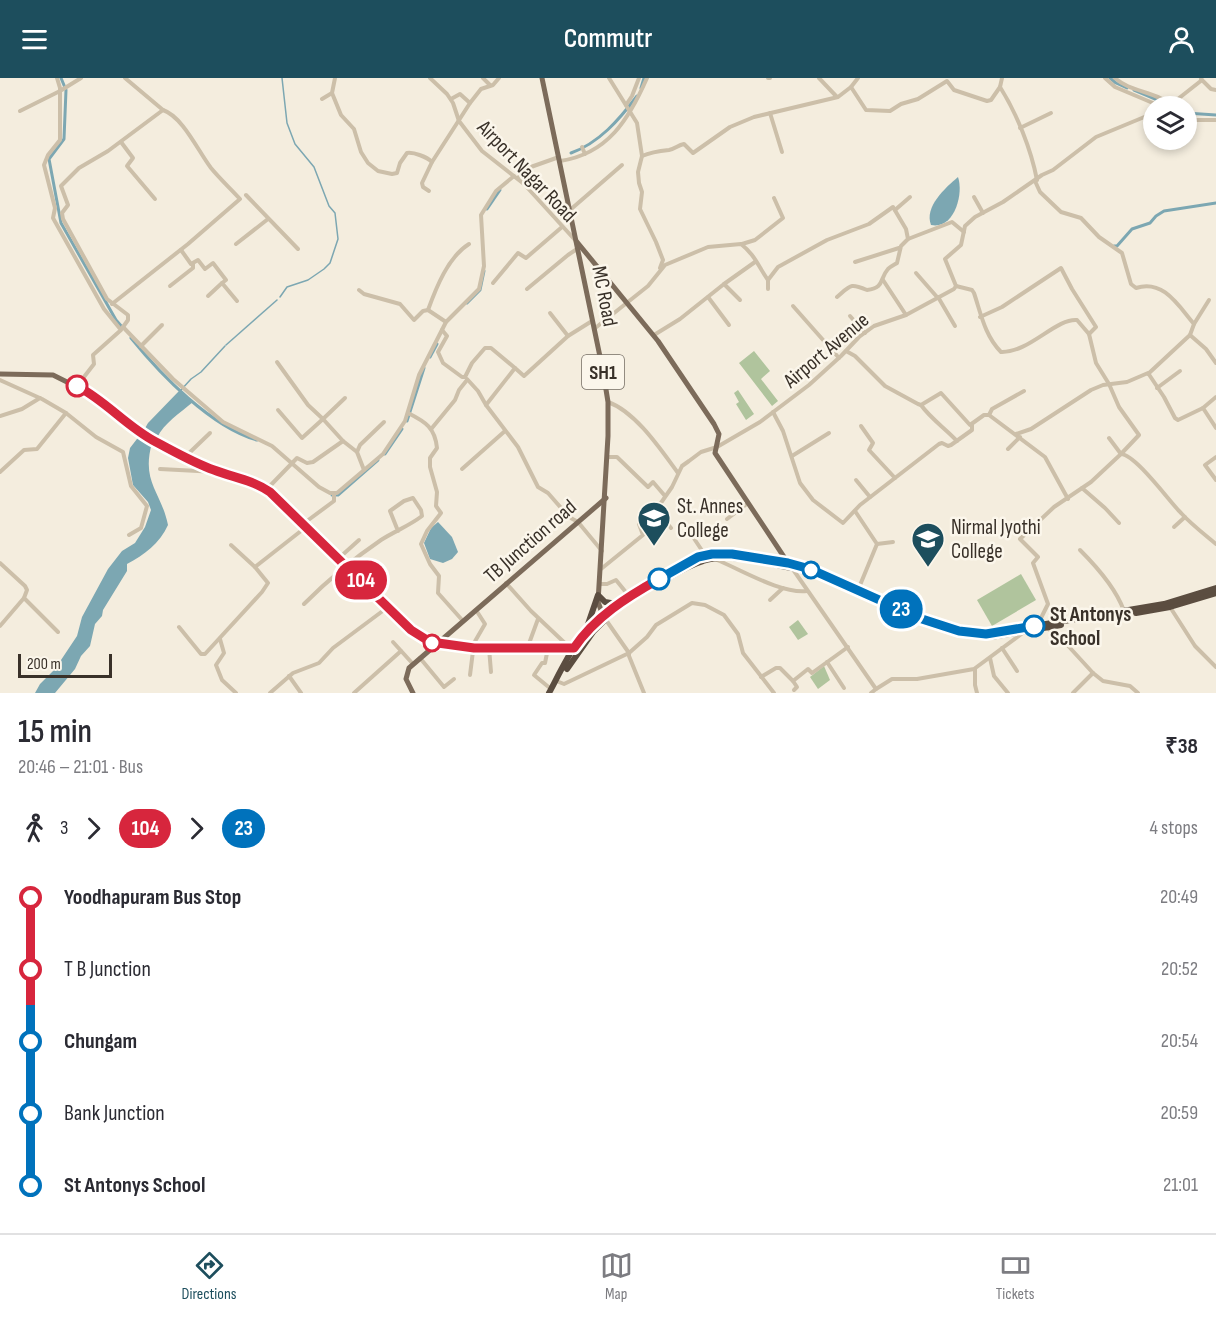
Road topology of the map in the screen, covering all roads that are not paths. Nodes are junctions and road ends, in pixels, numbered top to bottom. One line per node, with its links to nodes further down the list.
1 (57, 78): 23 (street)
2 (81, 78): 23 (street)
3 (125, 78): 33 (street)
4 (335, 78): 24 (street)
5 (430, 78): 29 (street)
6 (483, 78): 19 (street)
7 (499, 78): 19 (street, Airport Nagar Road)
8 (542, 78): 48 (main road, MC Road / SH1)
9 (609, 78): 32 (street)
10 (639, 78): 32 (street)
11 (647, 78): 35 (street)
12 (819, 78): 27 (street)
13 (858, 78): 20 (street)
14 (1002, 78): 21 (street)
15 (1105, 78): 30 (street)
16 (1114, 78): 25 (street)
17 (1201, 79): 22 (street); 26 (street)
18 (943, 80): 20 (street); 21 (street)
19 (490, 86): 31 (street, Airport Nagar Road)
20 (851, 87): 27 (street)
21 (1000, 87): 42 (street)
22 (1216, 90)
23 (60, 91): 34 (street); 110 (street)
24 (332, 93): 28 (street); 49 (street)
25 (1156, 96)
26 (1181, 96)
27 (838, 97): 36 (street)
28 (322, 99)
29 (451, 99): 31 (street, Airport Nagar Road); 41 (street, Airport Nagar Road)
30 (1143, 99)
31 (470, 103): 41 (street)
32 (626, 105): 35 (street)
33 (163, 110): 43 (street); 73 (street)
34 (20, 111)
35 (630, 112): 46 (street); 47 (street)
36 (770, 113): 45 (street); 47 (street)
37 (1051, 113): 42 (street)
38 (1143, 118): 52 (street)
39 (1197, 120): 40 (street)
40 (1216, 120)
41 (459, 121): 49 (street); 51 (street, Airport Nagar Road)
42 (1020, 128): 52 (street)
43 (121, 142): 58 (street); 97 (street)
44 (582, 147): 46 (street)
45 (782, 152)
46 (585, 154): 48 (street)
47 (642, 156): 77 (street)
48 (559, 159): 51 (street); 59 (main road, MC Road / SH1)
49 (432, 162): 53 (street)
50 (622, 165): 59 (street)
51 (519, 176): 63 (street, Airport Nagar Road); 105 (street)
52 (1036, 180): 61 (street); 106 (street)
53 (429, 191)
54 (246, 195): 62 (street)
55 (909, 196): 60 (street)
56 (974, 197): 61 (street)
57 (774, 198): 69 (street)
58 (155, 199)
59 (570, 210): 66 (main road, MC Road / SH1)
60 (895, 210): 65 (street); 79 (street)
61 (983, 213): 64 (street)
62 (268, 219): 67 (street); 71 (street)
63 (562, 227): 66 (street, Airport Nagar Road); 82 (street)
64 (965, 232): 65 (street); 85 (street)
65 (908, 239): 70 (street)
66 (576, 241): 72 (main road, MC Road / SH1); 96 (main road)
67 (236, 244)
68 (469, 244): 99 (street)
69 (741, 244): 74 (street); 77 (street)
70 (900, 248): 75 (street); 80 (street)
71 (298, 249)
72 (578, 249): 86 (street); 104 (main road, MC Road / SH1)
73 (181, 250): 76 (street); 97 (street)
74 (755, 262): 79 (street); 83 (street)
75 (855, 262)
76 (193, 264): 81 (street); 84 (street)
77 (660, 269): 96 (street)
78 (916, 273): 92 (street)
79 (768, 280): 87 (street)
80 (883, 280): 91 (street); 101 (street)
81 (222, 283): 89 (street); 95 (street)
82 (493, 283)
83 (724, 284): 90 (street); 93 (street)
84 (171, 286)
85 (956, 286): 92 (street, Airport Avenue); 103 (street)
86 (527, 289)
87 (768, 289)
88 (359, 290): 99 (street)
89 (208, 296)
90 (708, 297): 108 (street); 115 (street)
91 (837, 297)
92 (938, 297): 101 (street, Airport Avenue); 109 (street)
93 (740, 300)
94 (1209, 300): 106 (street)
95 (237, 301)
96 (628, 302): 111 (street); 115 (main road)
97 (112, 304): 110 (street)
98 (794, 306): 120 (street)
99 (428, 310): 105 (street)
100 (550, 313): 117 (street)
101 (906, 315): 113 (street, Airport Avenue)
102 (850, 316): 113 (street)
103 (980, 316): 114 (street); 114 (street)
104 (592, 321): 111 (main road, MC Road / SH1); 117 (street)
105 (446, 322): 112 (street)
106 (1194, 324): 116 (street)
107 (162, 325): 118 (street)
108 (729, 325)
109 (955, 327)
110 (122, 328): 118 (street); 130 (street)
111 (594, 329): 136 (main road, MC Road / SH1)
112 (442, 330): 127 (street); 143 (street)
113 (865, 333): 119 (street, Airport Avenue)
114 (1089, 334): 129 (street)
115 (654, 335): 159 (main road)
116 (1190, 335): 122 (street); 126 (street)
117 (568, 336): 123 (street)
118 (141, 346): 167 (street)
119 (846, 351): 120 (street, Airport Avenue); 138 (street)
120 (839, 358): 142 (street, Airport Avenue)
121 (277, 362): 146 (street)
122 (1216, 363)
123 (515, 368): 127 (street); 137 (street)
124 (1180, 370): 131 (street)
125 (0, 374): 130 (main road)
126 (1148, 374): 129 (street); 131 (street)
127 (466, 378): 137 (street); 150 (street)
128 (0, 380): 134 (street)
129 (1109, 384): 155 (street); 162 (street)
130 (77, 386): 164 (main road)
131 (1158, 388): 139 (street)
132 (1024, 391): 144 (street)
133 (1216, 397): 139 (street)
134 (40, 398): 141 (street); 145 (street)
135 (345, 398): 146 (street)
136 (608, 402): 165 (main road, MC Road / SH1); 173 (street)
137 (486, 405): 152 (street)
138 (921, 405): 148 (street); 158 (street)
139 (1203, 408): 151 (street)
140 (279, 410): 146 (street)
141 (66, 412): 171 (street); 196 (street)
142 (773, 412): 159 (street, Airport Avenue); 163 (street)
143 (408, 413): 150 (street); 170 (street)
144 (989, 415): 148 (street); 155 (street)
145 (0, 416)
146 (323, 419): 157 (street)
147 (384, 422): 161 (street)
148 (972, 425): 158 (street)
149 (861, 426): 174 (street)
150 (432, 428): 230 (street)
151 (1216, 428)
152 (505, 431): 169 (street); 189 (street)
153 (829, 433): 163 (street)
154 (210, 434): 164 (street)
155 (1018, 436): 160 (street); 183 (street)
156 (1109, 438): 162 (street)
157 (343, 441): 161 (street); 167 (street)
158 (957, 441): 174 (street)
159 (717, 447): 173 (street, Airport Avenue); 184 (main road)
160 (1008, 449)
161 (357, 452): 170 (street)
162 (1121, 454): 177 (street); 187 (street)
163 (792, 456): 186 (street)
164 (186, 457): 172 (main road)
165 (607, 457): 180 (street); 182 (main road, MC Road / SH1)
166 (1216, 457): 176 (street)
167 (291, 464): 178 (street); 179 (street)
168 (160, 469): 172 (street)
169 (462, 469)
170 (364, 470): 179 (street)
171 (0, 472)
172 (220, 472): 178 (main road)
173 (678, 473): 180 (street, Airport Avenue)
174 (895, 478): 181 (street)
175 (856, 480): 181 (street)
176 (1216, 480)
177 (1082, 488): 183 (street); 190 (street)
178 (266, 490): 191 (main road)
179 (334, 494): 191 (street)
180 (666, 496): 185 (street, Airport Avenue)
181 (870, 497): 186 (street)
182 (606, 498): 189 (main road, TB Junction road); 203 (main road, MC Road / SH1)
183 (1068, 499): 232 (street)
184 (748, 503): 188 (street); 209 (main road)
185 (656, 510): 193 (street); 211 (street, Airport Avenue)
186 (855, 511): 199 (street)
187 (1185, 517): 192 (street); 200 (street)
188 (727, 519)
189 (578, 522): 203 (street); 212 (main road, TB Junction road)
190 (1119, 523)
191 (306, 527): 206 (main road); 210 (street)
192 (1174, 527)
193 (671, 528)
194 (398, 531): 194 (street); 208 (street)
195 (691, 534): 204 (street)
196 (129, 535)
197 (359, 540): 206 (street)
198 (893, 542): 199 (street)
199 (877, 544): 215 (street)
200 (1216, 544)
201 (231, 545): 210 (street)
202 (1080, 550): 227 (street)
203 (602, 552): 211 (main road, MC Road / SH1)
204 (706, 555): 209 (highway); 219 (highway)
205 (714, 558): 209 (highway); 214 (street); 228 (highway)
206 (339, 559): 208 (main road)
207 (0, 563): 220 (street)
208 (345, 565): 222 (street); 224 (main road)
209 (790, 566): 215 (highway); 217 (street); 235 (highway)
210 (255, 567): 237 (street)
211 (601, 569): 213 (main road, MC Road / SH1)
212 (506, 583): 226 (main road, TB Junction road); 229 (street)
213 (599, 584): 218 (main road, MC Road / SH1); 219 (street)
214 (784, 587): 217 (street); 221 (street)
215 (858, 590): 232 (highway)
216 (1216, 590): 225 (highway); 227 (highway)
217 (807, 591): 241 (street)
218 (598, 595): 223 (highway); 228 (main road, MC Road / SH1); 236 (highway, SH1)
219 (630, 596): 223 (highway)
220 (24, 598): 231 (street); 234 (street)
221 (770, 600)
222 (304, 604)
223 (617, 604): 228 (highway)
224 (387, 607): 239 (main road); 259 (street)
225 (1170, 607): 232 (highway); 253 (street)
226 (476, 610): 230 (main road, TB Junction road); 242 (street)
227 (1124, 611): 232 (highway)
228 (605, 616): 236 (highway); 248 (street); 263 (highway)
229 (538, 618): 240 (street); 246 (street)
230 (463, 621): 239 (main road, TB Junction road)
231 (0, 626)
232 (1043, 626): 235 (highway); 257 (street)
233 (179, 627): 237 (street)
234 (58, 632)
235 (1025, 632): 245 (street)
236 (584, 635): 240 (highway)
237 (220, 639): 268 (street)
238 (393, 642): 247 (street)
239 (437, 644): 242 (street); 249 (main road, TB Junction road)
240 (571, 647): 244 (street); 266 (highway)
241 (848, 647): 251 (street); 265 (street)
242 (474, 648): 243 (street); 258 (street)
243 (489, 648): 246 (street); 256 (street)
244 (548, 648): 246 (street); 266 (street)
245 (1002, 648): 250 (street); 255 (street)
246 (527, 649)
247 (401, 651): 252 (street); 271 (street)
248 (629, 653): 260 (street); 263 (street); 273 (street)
249 (420, 658): 252 (main road, TB Junction road); 261 (street)
250 (990, 658): 254 (street); 277 (street)
251 (827, 662): 262 (street); 264 (street)
252 (413, 664): 272 (main road)
253 (1216, 667)
254 (975, 669): 265 (street); 276 (street)
255 (1017, 671)
256 (491, 672)
257 (1093, 672): 278 (street); 279 (street)
258 (470, 675)
259 (289, 676): 269 (street); 270 (street)
260 (761, 676): 262 (street); 274 (street)
261 (454, 679)
262 (793, 681): 267 (street)
263 (559, 682): 266 (highway)
264 (844, 688)
265 (876, 689): 275 (street)
266 (551, 692)
267 (794, 692)
268 (236, 693)
269 (270, 693)
270 (301, 693)
271 (354, 693)
272 (413, 693)
273 (644, 693)
274 (774, 693)
275 (871, 693)
276 (977, 693)
277 (1008, 693)
278 (1073, 693)
279 (1138, 693)

